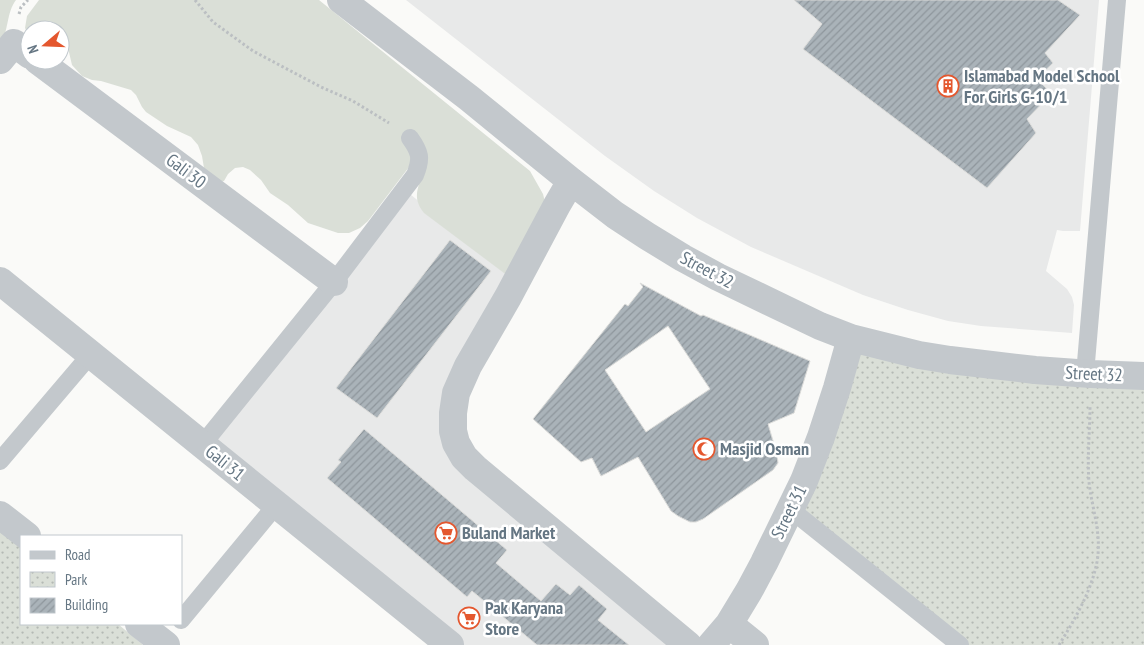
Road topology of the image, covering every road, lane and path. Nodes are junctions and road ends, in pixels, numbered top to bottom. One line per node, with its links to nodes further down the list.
1 (195, 0): 5 (path)
2 (1117, 0): 11 (lane)
3 (351, 3): 6 (street, Street 32)
4 (50, 70): 8 (street, Gali 30)
5 (410, 138): 8 (lane)
6 (571, 181): 9 (street, Street 32); 24 (street)
7 (0, 281): 10 (street, Gali 31)
8 (334, 282): 13 (lane)
9 (851, 338): 11 (street, Street 32); 16 (street, Street 31)
10 (91, 354): 13 (street, Gali 31); 14 (lane)
11 (1088, 374): 12 (street, Street 32); 28 (path)
12 (1144, 376)
13 (202, 444): 15 (street, Gali 31)
14 (0, 461)
15 (277, 504): 19 (lane); 23 (street, Gali 31)
16 (790, 509): 20 (street, Street 31); 27 (lane)
17 (0, 515): 18 (street)
18 (26, 535)
19 (182, 619)
20 (729, 624): 25 (street, Street 31); 26 (street)
21 (141, 625): 22 (street)
22 (167, 639)
23 (450, 645)
24 (688, 645)
25 (711, 645)
26 (755, 645)
27 (960, 645)
28 (1059, 645)

